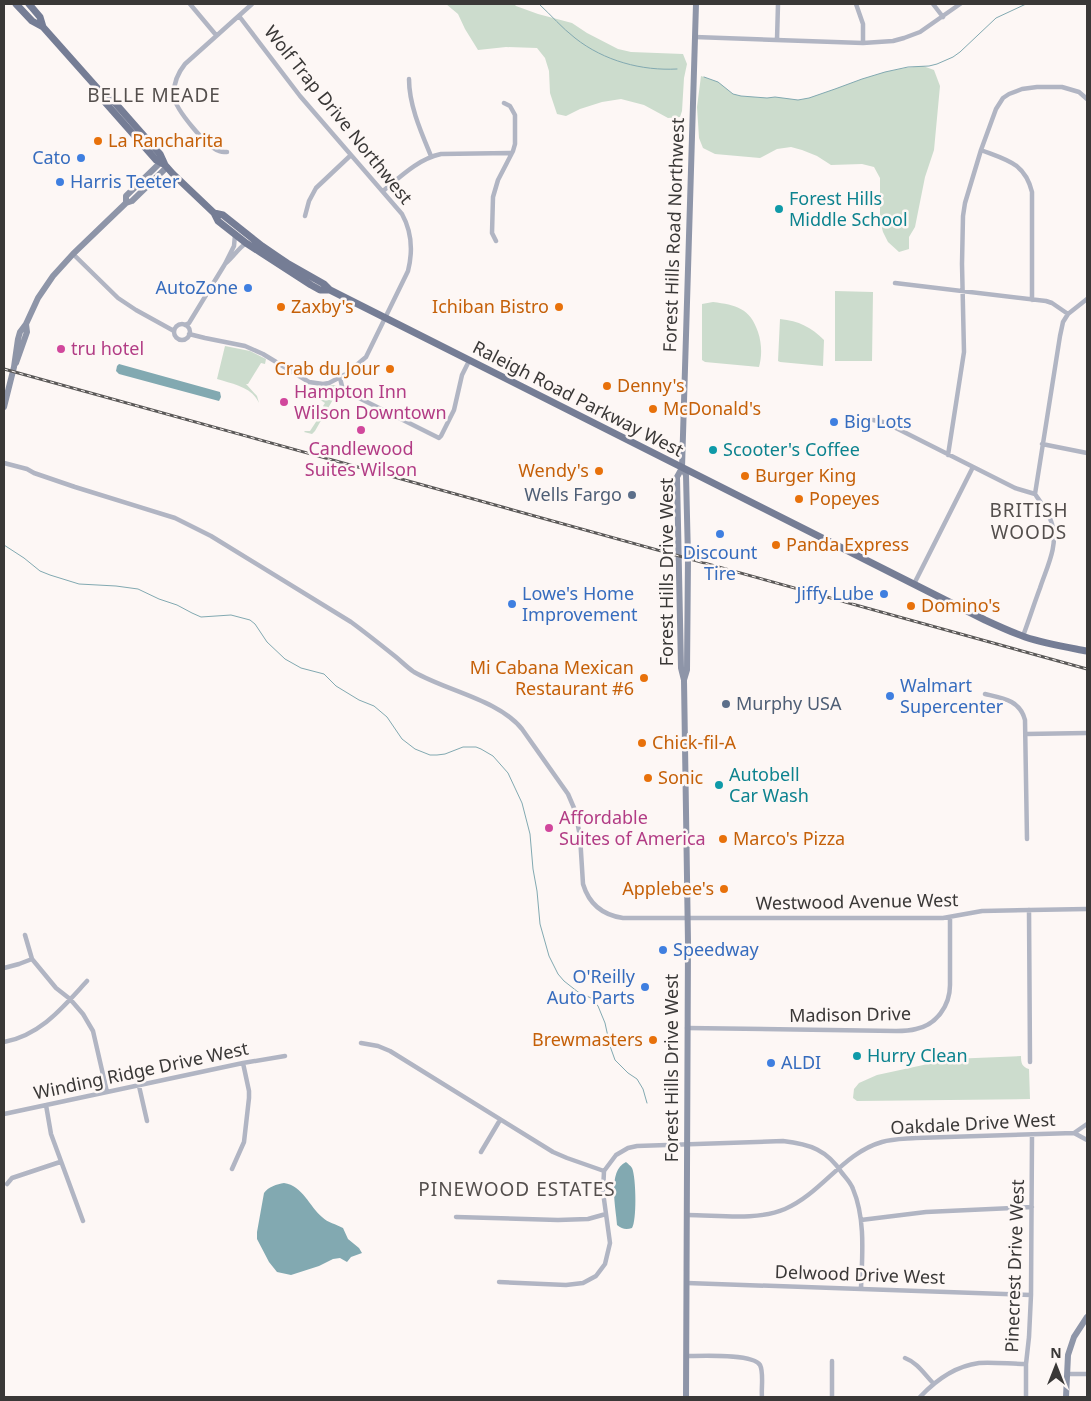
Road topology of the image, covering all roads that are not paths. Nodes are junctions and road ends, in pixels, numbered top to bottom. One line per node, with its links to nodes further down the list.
1 (16, 4): 12 (main road, Raleigh Road Parkway West)
2 (28, 4): 12 (main road, Raleigh Road Parkway West)
3 (190, 4): 13 (street)
4 (252, 4): 10 (street)
5 (696, 4): 14 (main road, Forest Hills Road Northwest)
6 (778, 4): 15 (street)
7 (856, 4): 16 (street)
8 (933, 4): 11 (street)
9 (960, 4): 11 (street)
10 (239, 16): 13 (street); 23 (street, Wolf Trap Drive Northwest)
11 (943, 17): 16 (street)
12 (43, 27): 25 (main road, Raleigh Road Parkway West)
13 (216, 35): 21 (street)
14 (694, 37): 15 (street); 53 (main road, Forest Hills Road Northwest)
15 (776, 40): 16 (street)
16 (863, 43)
17 (408, 79): 24 (street)
18 (1087, 99): 20 (street)
19 (504, 103): 22 (street)
20 (981, 150): 36 (street); 38 (street)
21 (227, 152)
22 (512, 153): 24 (street); 30 (street)
23 (351, 155): 26 (street, Wolf Trap Drive Northwest); 28 (street)
24 (432, 156): 26 (street)
25 (164, 164): 27 (main road, Raleigh Road Parkway West); 32 (main road)
26 (383, 191): 40 (street, Wolf Trap Drive Northwest)
27 (214, 213): 29 (main road, Raleigh Road Parkway West); 35 (main road, Raleigh Road Parkway West)
28 (305, 216)
29 (235, 234): 31 (main road, Raleigh Road Parkway West); 33 (street)
30 (496, 241)
31 (246, 243): 33 (street); 35 (main road, Raleigh Road Parkway West)
32 (73, 254): 42 (street); 46 (main road)
33 (225, 264): 41 (street)
34 (895, 283): 36 (street)
35 (330, 290): 40 (main road, Raleigh Road Parkway West)
36 (962, 292): 38 (street); 50 (street)
37 (1087, 299): 39 (street)
38 (1032, 300): 39 (street)
39 (1068, 314): 48 (street)
40 (385, 318): 44 (main road, Raleigh Road Parkway West); 45 (street, Wolf Trap Drive Northwest)
41 (185, 325): 42 (street); 43 (street)
42 (174, 331): 43 (street)
43 (189, 334): 45 (street)
44 (469, 361): 45 (street); 53 (main road, Raleigh Road Parkway West)
45 (340, 378)
46 (4, 407)
47 (873, 420): 50 (street)
48 (1042, 444): 49 (street); 54 (street)
49 (1087, 453)
50 (948, 455): 52 (street)
51 (4, 463): 65 (street, Westwood Avenue West)
52 (974, 467): 54 (street); 55 (street)
53 (682, 468): 55 (main road, Raleigh Road Parkway West); 58 (main road, Forest Hills Drive West); 58 (main road, Forest Hills Drive West)
54 (1035, 494): 56 (street)
55 (914, 584): 56 (main road, Raleigh Road Parkway West)
56 (1023, 636): 57 (main road, Raleigh Road Parkway West)
57 (1087, 651)
58 (684, 680): 65 (main road, Forest Hills Drive West)
59 (985, 694): 61 (street)
60 (1087, 733): 61 (street)
61 (1026, 734): 62 (street)
62 (1027, 839)
63 (1087, 909): 64 (street, Westwood Avenue West)
64 (1029, 910): 66 (street, Westwood Avenue West); 76 (street)
65 (687, 918): 66 (street, Westwood Avenue West); 72 (main road, Forest Hills Drive West)
66 (950, 918): 72 (street, Madison Drive)
67 (25, 935): 68 (street)
68 (32, 959): 69 (street); 71 (street)
69 (4, 968)
70 (88, 981): 71 (street)
71 (70, 999): 73 (street); 79 (street)
72 (687, 1028): 88 (main road, Forest Hills Drive West)
73 (4, 1042)
74 (361, 1043): 82 (street)
75 (285, 1056): 77 (street, Winding Ridge Drive West)
76 (1030, 1062)
77 (243, 1063): 78 (street, Winding Ridge Drive West); 91 (street)
78 (139, 1086): 79 (street, Winding Ridge Drive West); 83 (street)
79 (108, 1092): 80 (street, Winding Ridge Drive West)
80 (46, 1105): 81 (street, Winding Ridge Drive West); 90 (street)
81 (4, 1114)
82 (500, 1120): 89 (street); 93 (street)
83 (147, 1121)
84 (1087, 1124): 85 (street, Oakdale Drive West)
85 (1074, 1133): 86 (street, Oakdale Drive West); 87 (street, Oakdale Drive West)
86 (1032, 1135): 92 (street, Oakdale Drive West); 95 (street, Pinecrest Drive West)
87 (1087, 1140)
88 (688, 1144): 92 (street); 93 (street); 97 (main road, Forest Hills Drive West)
89 (481, 1152)
90 (60, 1162): 94 (street); 100 (street)
91 (232, 1169)
92 (840, 1169): 97 (street, Oakdale Drive West); 99 (street)
93 (604, 1172): 96 (street)
94 (7, 1184)
95 (1032, 1207): 99 (street); 104 (street, Pinecrest Drive West)
96 (606, 1214): 98 (street); 101 (street)
97 (687, 1215): 102 (main road, Forest Hills Drive West)
98 (456, 1217)
99 (861, 1220): 103 (street)
100 (83, 1221)
101 (498, 1282)
102 (687, 1283): 103 (street, Delwood Drive West); 106 (main road, Forest Hills Drive West)
103 (861, 1290): 104 (street, Delwood Drive West)
104 (1031, 1295): 109 (street, Pinecrest Drive West)
105 (1087, 1316): 110 (main road)
106 (686, 1356): 113 (main road, Forest Hills Drive West); 114 (street)
107 (905, 1358): 112 (street)
108 (832, 1361): 115 (street)
109 (1026, 1364): 112 (street); 117 (street, Pinecrest Drive West)
110 (1067, 1374): 111 (street); 118 (main road)
111 (1087, 1374)
112 (934, 1384): 116 (street)
113 (686, 1397)
114 (762, 1397)
115 (832, 1397)
116 (920, 1397)
117 (1026, 1397)
118 (1066, 1397)

